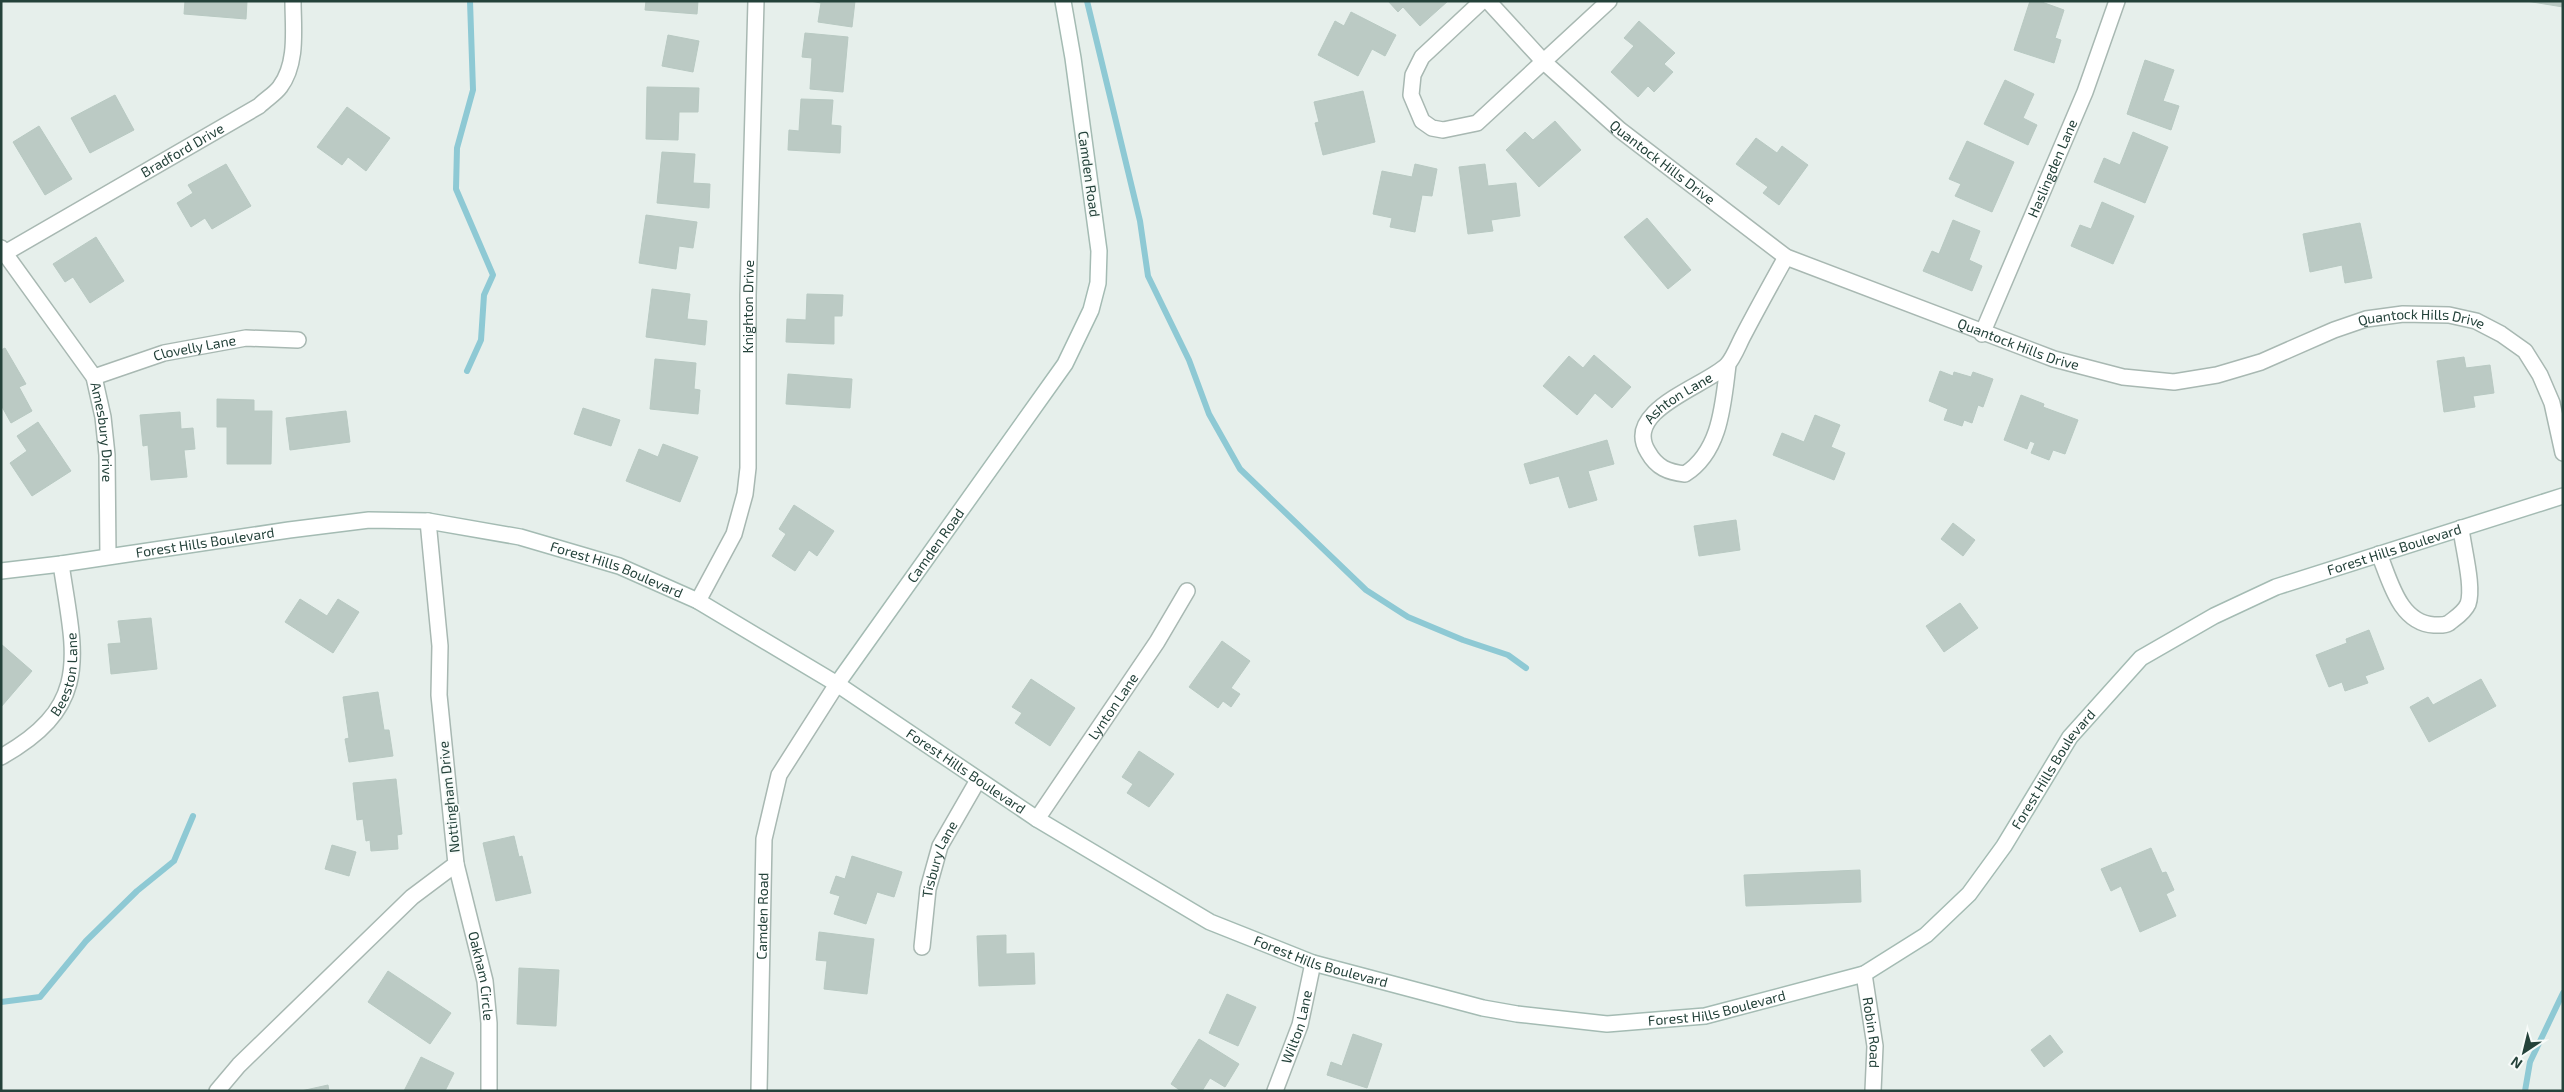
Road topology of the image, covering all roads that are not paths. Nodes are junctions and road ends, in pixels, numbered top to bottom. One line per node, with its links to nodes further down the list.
1 (293, 1): 9 (street, Bradford Drive)
2 (756, 1): 24 (street, Knighton Drive)
3 (1062, 1): 25 (street, Camden Road)
4 (1482, 1): 8 (street)
5 (1488, 1): 8 (street, Quantock Hills Drive)
6 (1609, 1): 8 (street)
7 (2117, 1): 11 (street, Haslingden Lane)
8 (1544, 62): 10 (street, Quantock Hills Drive)
9 (3, 250): 14 (street, Amesbury Drive)
10 (1786, 257): 11 (street, Quantock Hills Drive); 13 (street, Ashton Lane)
11 (1982, 334): 15 (street, Quantock Hills Drive)
12 (298, 340): 14 (street, Clovelly Lane)
13 (1728, 365): 13 (street, Ashton Lane)
14 (94, 376): 20 (street, Amesbury Drive)
15 (2563, 453)
16 (2563, 496): 18 (street, Forest Hills Boulevard)
17 (428, 521): 20 (street, Forest Hills Boulevard); 24 (street, Forest Hills Boulevard); 29 (street, Nottingham Drive)
18 (2461, 528): 19 (street, Forest Hills Boulevard); 19 (street)
19 (2379, 554): 32 (street, Forest Hills Boulevard)
20 (108, 556): 21 (street, Forest Hills Boulevard)
21 (61, 564): 22 (street, Forest Hills Boulevard); 26 (street, Beeston Lane)
22 (1, 571)
23 (1187, 591): 28 (street, Lynton Lane)
24 (698, 601): 25 (street, Forest Hills Boulevard)
25 (838, 684): 27 (street, Forest Hills Boulevard); 35 (street, Camden Road)
26 (1, 757)
27 (978, 780): 28 (street, Forest Hills Boulevard); 30 (street, Tisbury Lane)
28 (1036, 819): 31 (street, Forest Hills Boulevard)
29 (456, 864): 33 (street, Nottingham Drive); 34 (street, Oakham Circle)
30 (922, 947)
31 (1313, 963): 32 (street, Forest Hills Boulevard); 36 (street, Wilton Lane)
32 (1864, 974): 37 (street, Robin Road)
33 (217, 1091)
34 (489, 1091)
35 (759, 1091)
36 (1275, 1091)
37 (1873, 1091)

